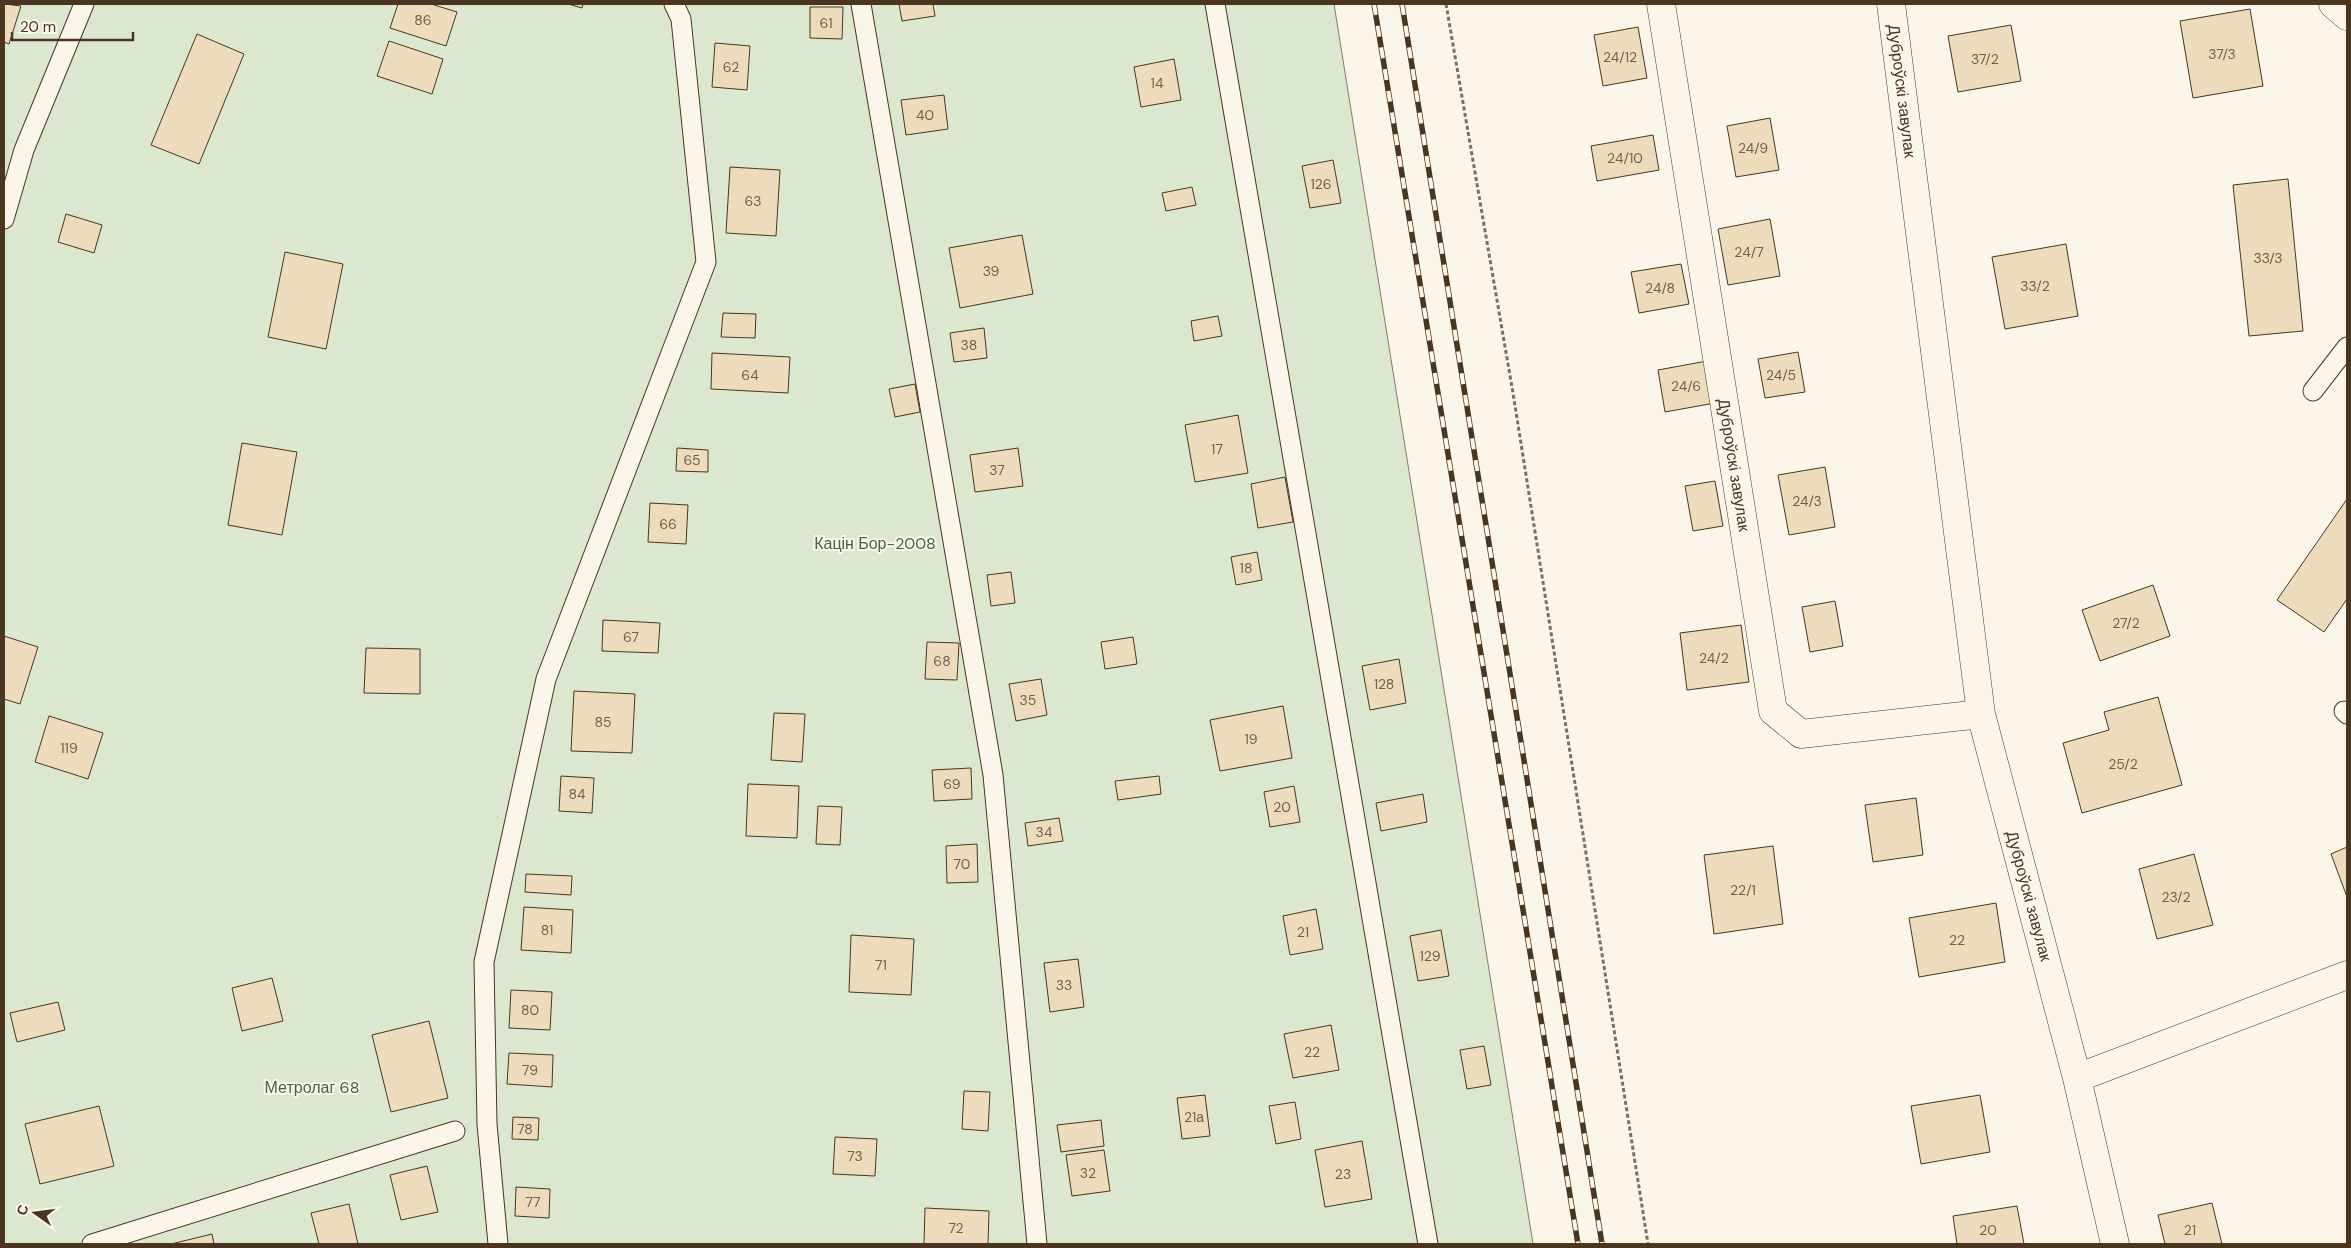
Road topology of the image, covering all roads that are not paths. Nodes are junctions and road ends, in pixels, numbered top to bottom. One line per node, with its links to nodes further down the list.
1 (84, 4): 9 (lane)
2 (674, 4): 17 (lane)
3 (861, 4): 18 (lane)
4 (1215, 4): 19 (lane)
5 (1661, 4): 12 (street, Дуброўскі завулак)
6 (1891, 4): 12 (street, Дуброўскі завулак)
7 (2333, 4): 8 (street)
8 (2347, 16)
9 (4, 220)
10 (2347, 347): 11 (lane)
11 (2313, 391)
12 (1981, 714): 14 (street, Дуброўскі завулак)
13 (2347, 975): 14 (street)
14 (2077, 1078): 20 (street, Дуброўскі завулак)
15 (456, 1130): 16 (lane)
16 (92, 1244)
17 (498, 1244)
18 (1037, 1244)
19 (1428, 1244)
20 (2115, 1244)

